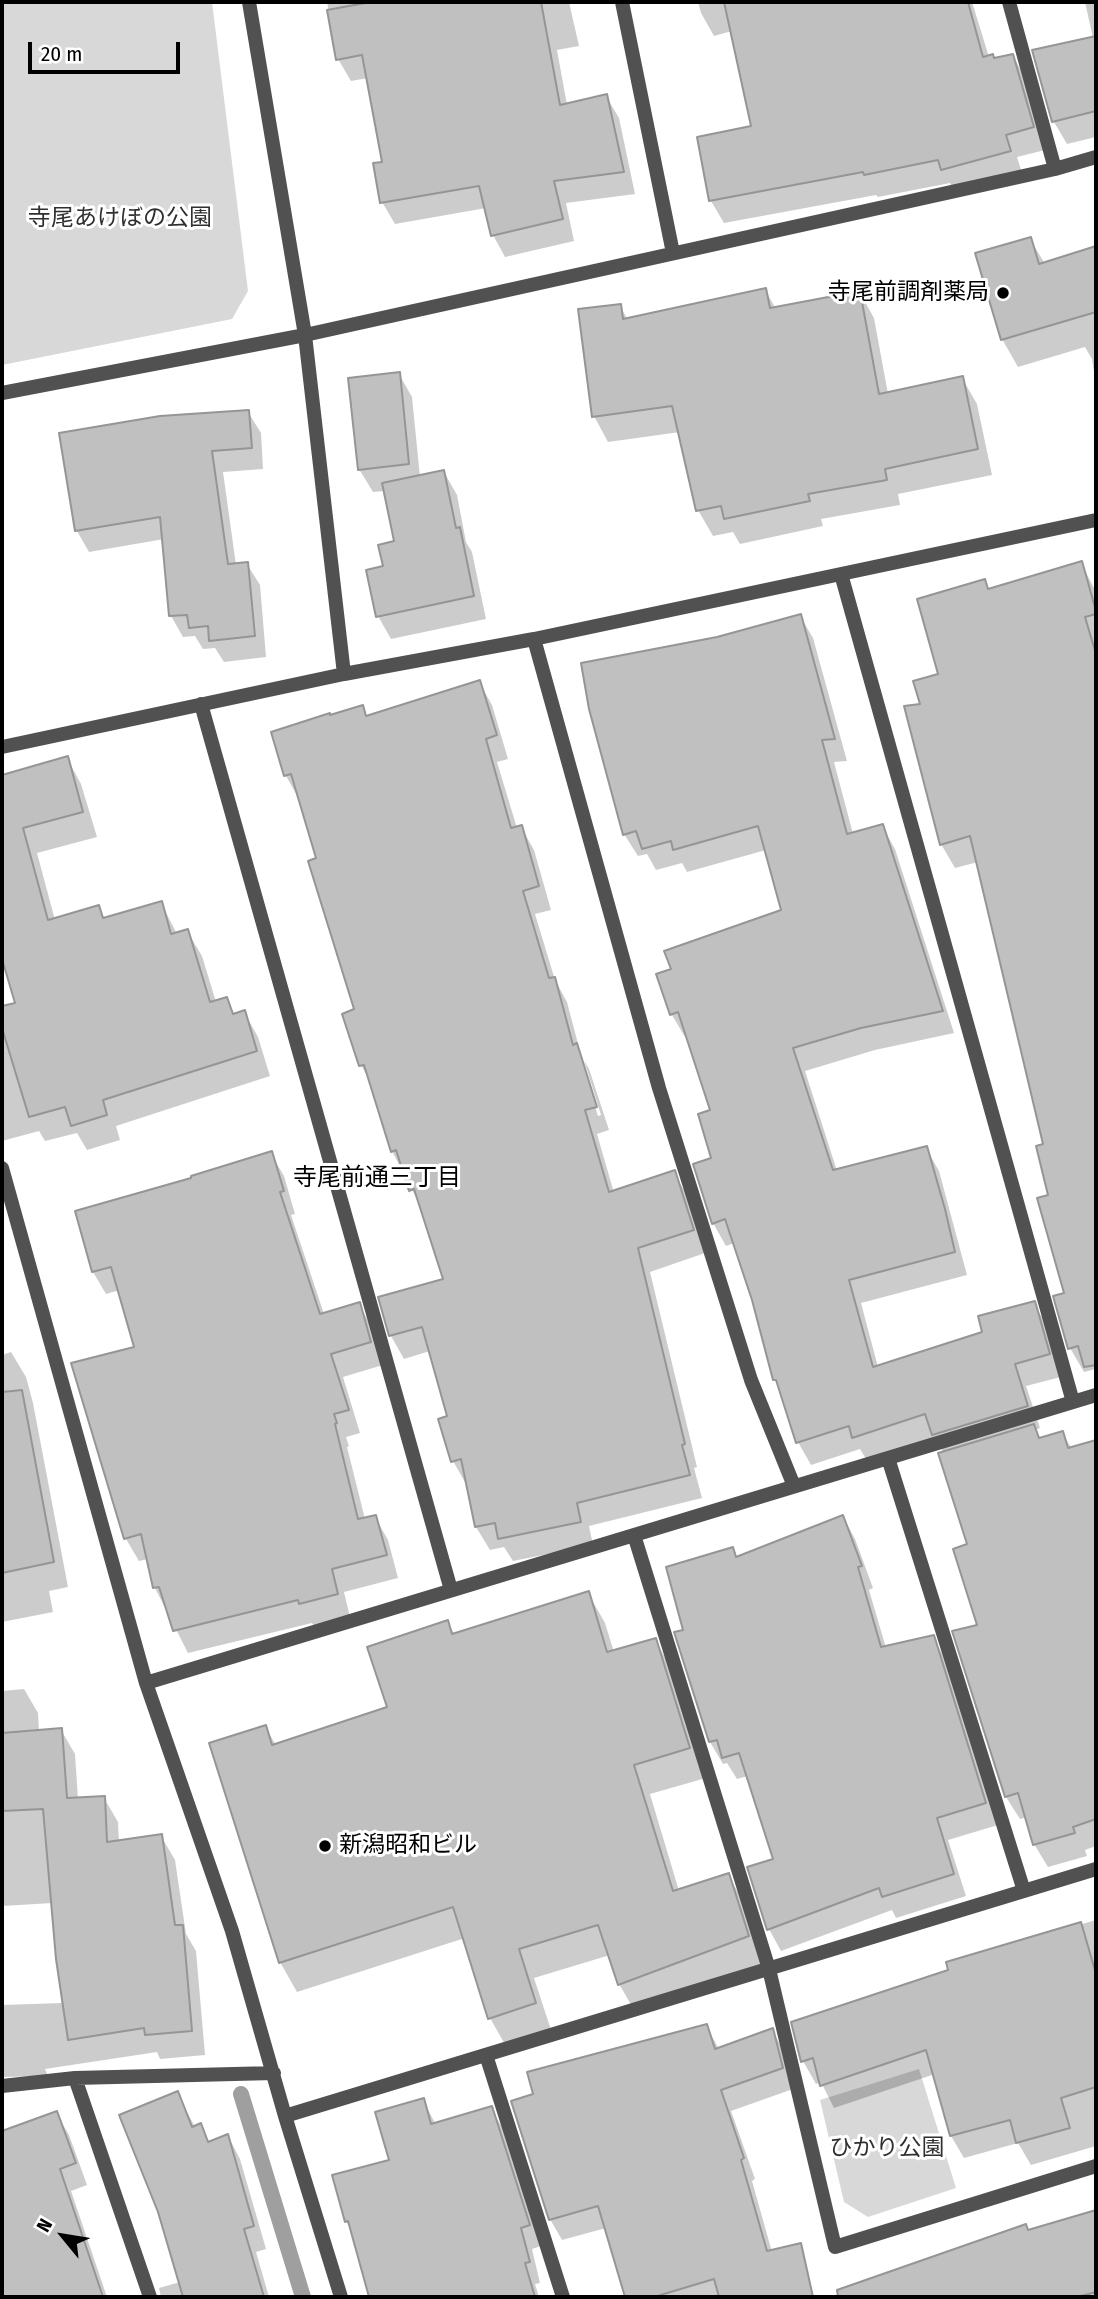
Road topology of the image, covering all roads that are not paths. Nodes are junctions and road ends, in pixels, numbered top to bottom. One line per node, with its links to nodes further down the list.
1 (249, 2): 7 (street)
2 (622, 2): 6 (street)
3 (1009, 2): 5 (street)
4 (1096, 157): 5 (street)
5 (1055, 169): 6 (street)
6 (673, 253): 7 (street)
7 (305, 335): 8 (street); 12 (street)
8 (2, 393)
9 (1096, 520): 10 (street)
10 (841, 574): 11 (street); 17 (street)
11 (534, 639): 12 (street); 19 (street)
12 (344, 674): 13 (street)
13 (201, 704): 14 (street); 21 (street)
14 (2, 747)
15 (2, 1168): 22 (street)
16 (1096, 1395): 17 (street)
17 (1073, 1402): 18 (street)
18 (888, 1458): 19 (street); 24 (street)
19 (794, 1486): 20 (street)
20 (634, 1535): 21 (street); 25 (street)
21 (451, 1590): 22 (street)
22 (146, 1683): 27 (street)
23 (1096, 1869): 24 (street)
24 (1024, 1891): 25 (street)
25 (769, 1969): 26 (street); 31 (street)
26 (486, 2054): 30 (street); 34 (street)
27 (274, 2073): 28 (street); 30 (street)
28 (75, 2078): 29 (street); 32 (street)
29 (2, 2086)
30 (285, 2116): 33 (street)
31 (1096, 2166)
32 (150, 2297)
33 (341, 2297)
34 (563, 2297)

